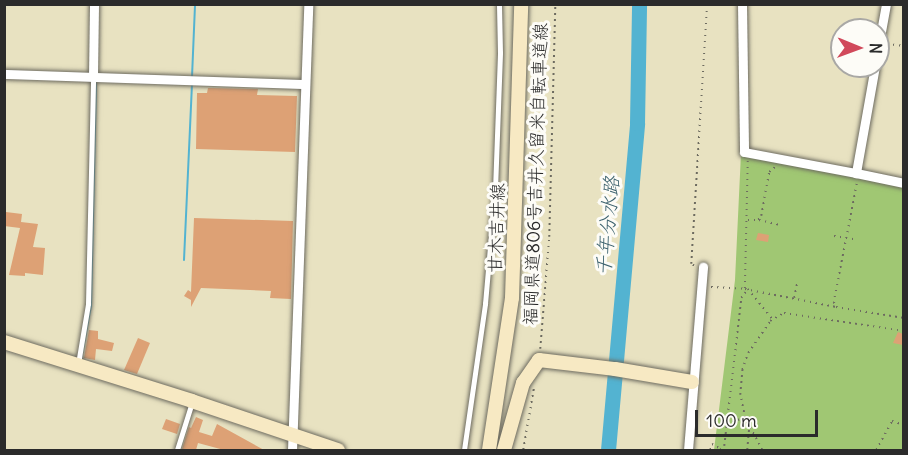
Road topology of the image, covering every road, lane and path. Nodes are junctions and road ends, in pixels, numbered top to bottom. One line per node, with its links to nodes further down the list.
1 (94, 4): 9 (street)
2 (308, 4): 11 (street)
3 (499, 4): 45 (lane)
4 (555, 4): 32 (path, 福岡県道806号吉井久留米自転車道線)
5 (706, 4): 22 (path)
6 (742, 4): 12 (street)
7 (520, 5): 46 (main road, 甘木吉井線)
8 (4, 74): 9 (street)
9 (93, 77): 11 (street); 33 (lane)
10 (873, 78): 14 (street)
11 (305, 84): 41 (street)
12 (744, 152): 14 (street); 16 (path)
13 (781, 166): 17 (path)
14 (857, 177): 15 (street); 20 (path)
15 (903, 183)
16 (747, 220): 17 (path); 25 (path)
17 (758, 220): 18 (path)
18 (782, 225)
19 (834, 236): 20 (path)
20 (847, 238): 21 (path); 27 (path)
21 (858, 240)
22 (702, 269): 24 (street)
23 (797, 282): 26 (path)
24 (701, 287): 25 (path); 34 (street)
25 (747, 289): 26 (path); 29 (path); 39 (path)
26 (794, 298): 27 (path)
27 (836, 307): 28 (path)
28 (903, 318)
29 (773, 320): 30 (path); 37 (path)
30 (903, 331)
31 (6, 346): 33 (main road)
32 (539, 360): 34 (main road); 47 (main road)
33 (78, 366): 36 (main road)
34 (693, 382): 49 (street)
35 (535, 383): 48 (path)
36 (192, 401): 41 (main road); 42 (lane)
37 (745, 417): 39 (path); 40 (path)
38 (903, 424): 54 (path)
39 (726, 425): 51 (path)
40 (749, 427): 52 (path); 53 (path)
41 (291, 436): 43 (street); 44 (main road)
42 (177, 450)
43 (292, 450)
44 (338, 450)
45 (464, 450)
46 (489, 450)
47 (504, 450)
48 (524, 450)
49 (688, 450)
50 (710, 450): 51 (path)
51 (720, 450)
52 (747, 450)
53 (762, 450)
54 (876, 450)

